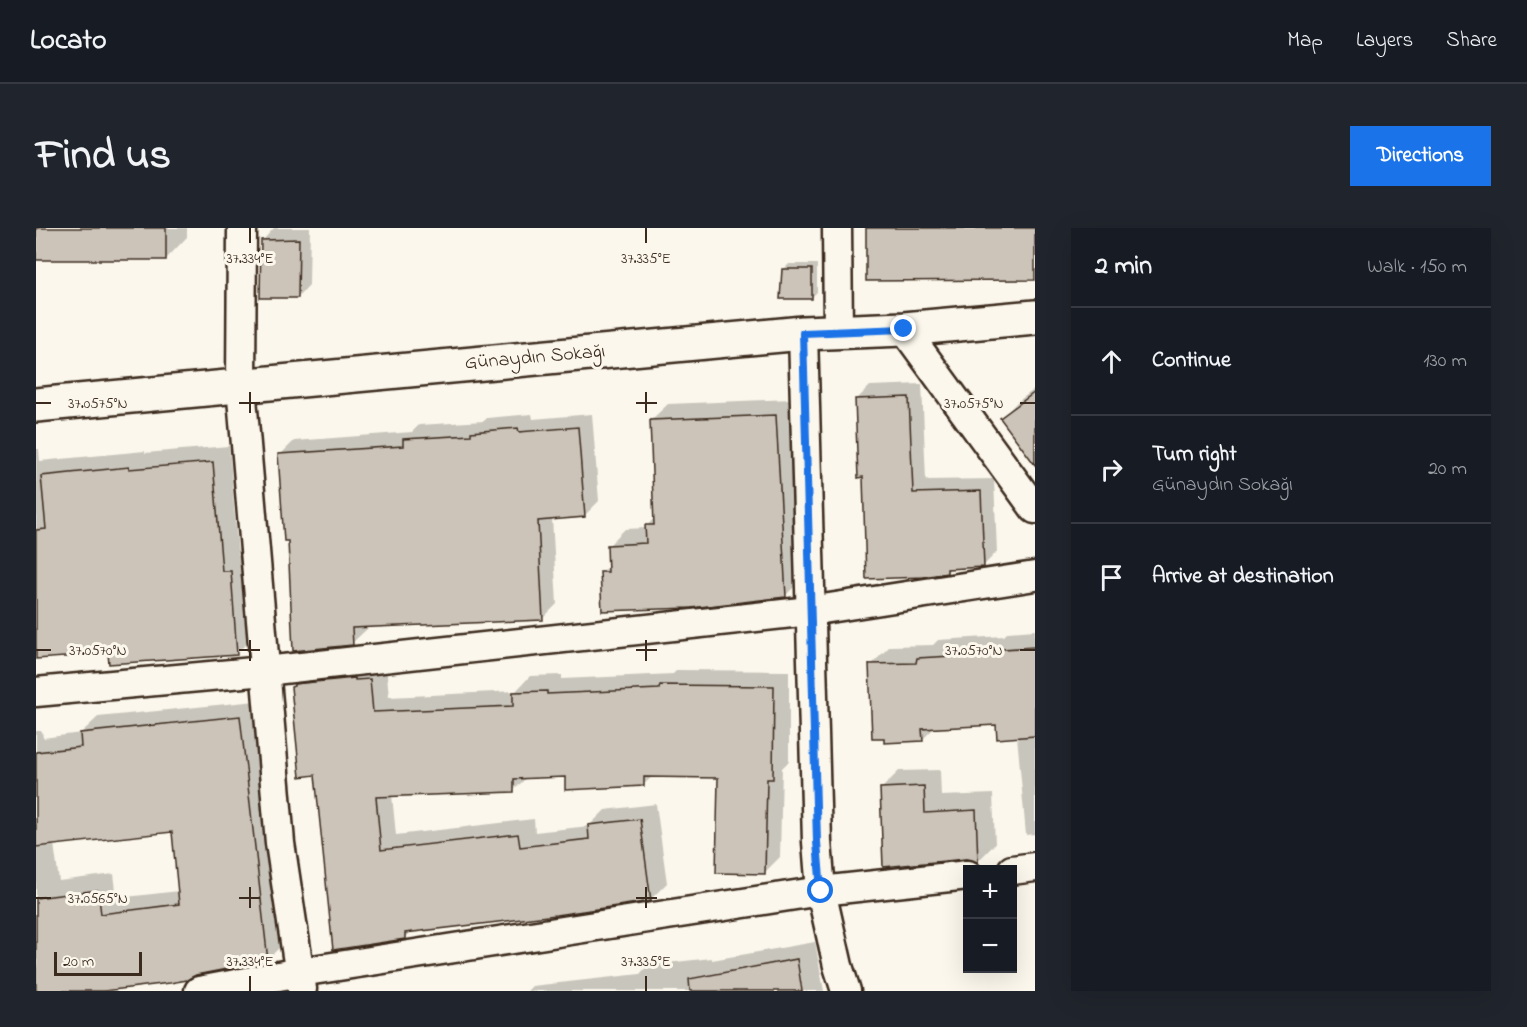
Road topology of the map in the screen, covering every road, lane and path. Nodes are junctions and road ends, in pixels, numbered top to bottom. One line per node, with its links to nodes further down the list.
1 (242, 228): 7 (street)
2 (837, 228): 5 (street)
3 (1035, 317): 4 (street, Günaydın Sokağı)
4 (904, 329): 5 (street, Günaydın Sokağı); 9 (street)
5 (838, 330): 6 (street, Günaydın Sokağı)
6 (803, 333): 7 (street, Günaydın Sokağı); 11 (street)
7 (241, 386): 8 (street, Günaydın Sokağı); 12 (street)
8 (36, 405)
9 (1035, 509)
10 (1035, 576): 11 (street)
11 (810, 611): 12 (street); 17 (street)
12 (265, 670): 13 (street); 18 (street)
13 (36, 692)
14 (1035, 867): 15 (street)
15 (1017, 869)
16 (963, 876): 17 (street)
17 (821, 891): 18 (street); 20 (street)
18 (301, 981): 19 (street)
19 (199, 991)
20 (846, 991)

